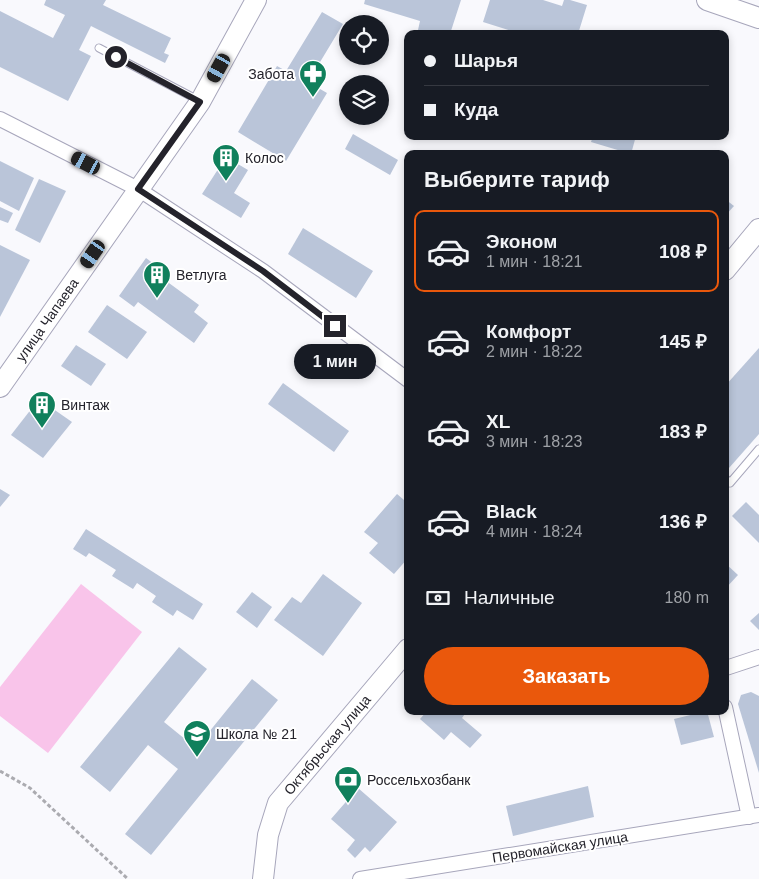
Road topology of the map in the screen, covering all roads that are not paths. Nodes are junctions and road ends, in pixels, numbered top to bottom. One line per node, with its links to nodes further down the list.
1 (256, 0): 5 (street, улица Чапаева)
2 (707, 0): 3 (street)
3 (759, 18)
4 (99, 48): 5 (lane)
5 (200, 102): 7 (street, улица Чапаева)
6 (0, 119): 7 (street)
7 (138, 189): 10 (street); 11 (street, улица Чапаева)
8 (759, 229): 9 (street)
9 (729, 265)
10 (404, 377)
11 (0, 387)
12 (759, 449): 13 (lane)
13 (729, 481)
14 (404, 655): 19 (street, Октябрьская улица)
15 (759, 657): 16 (street)
16 (729, 669)
17 (727, 715): 18 (street)
18 (754, 816): 20 (street, Первомайская улица)
19 (263, 879)
20 (360, 879)

